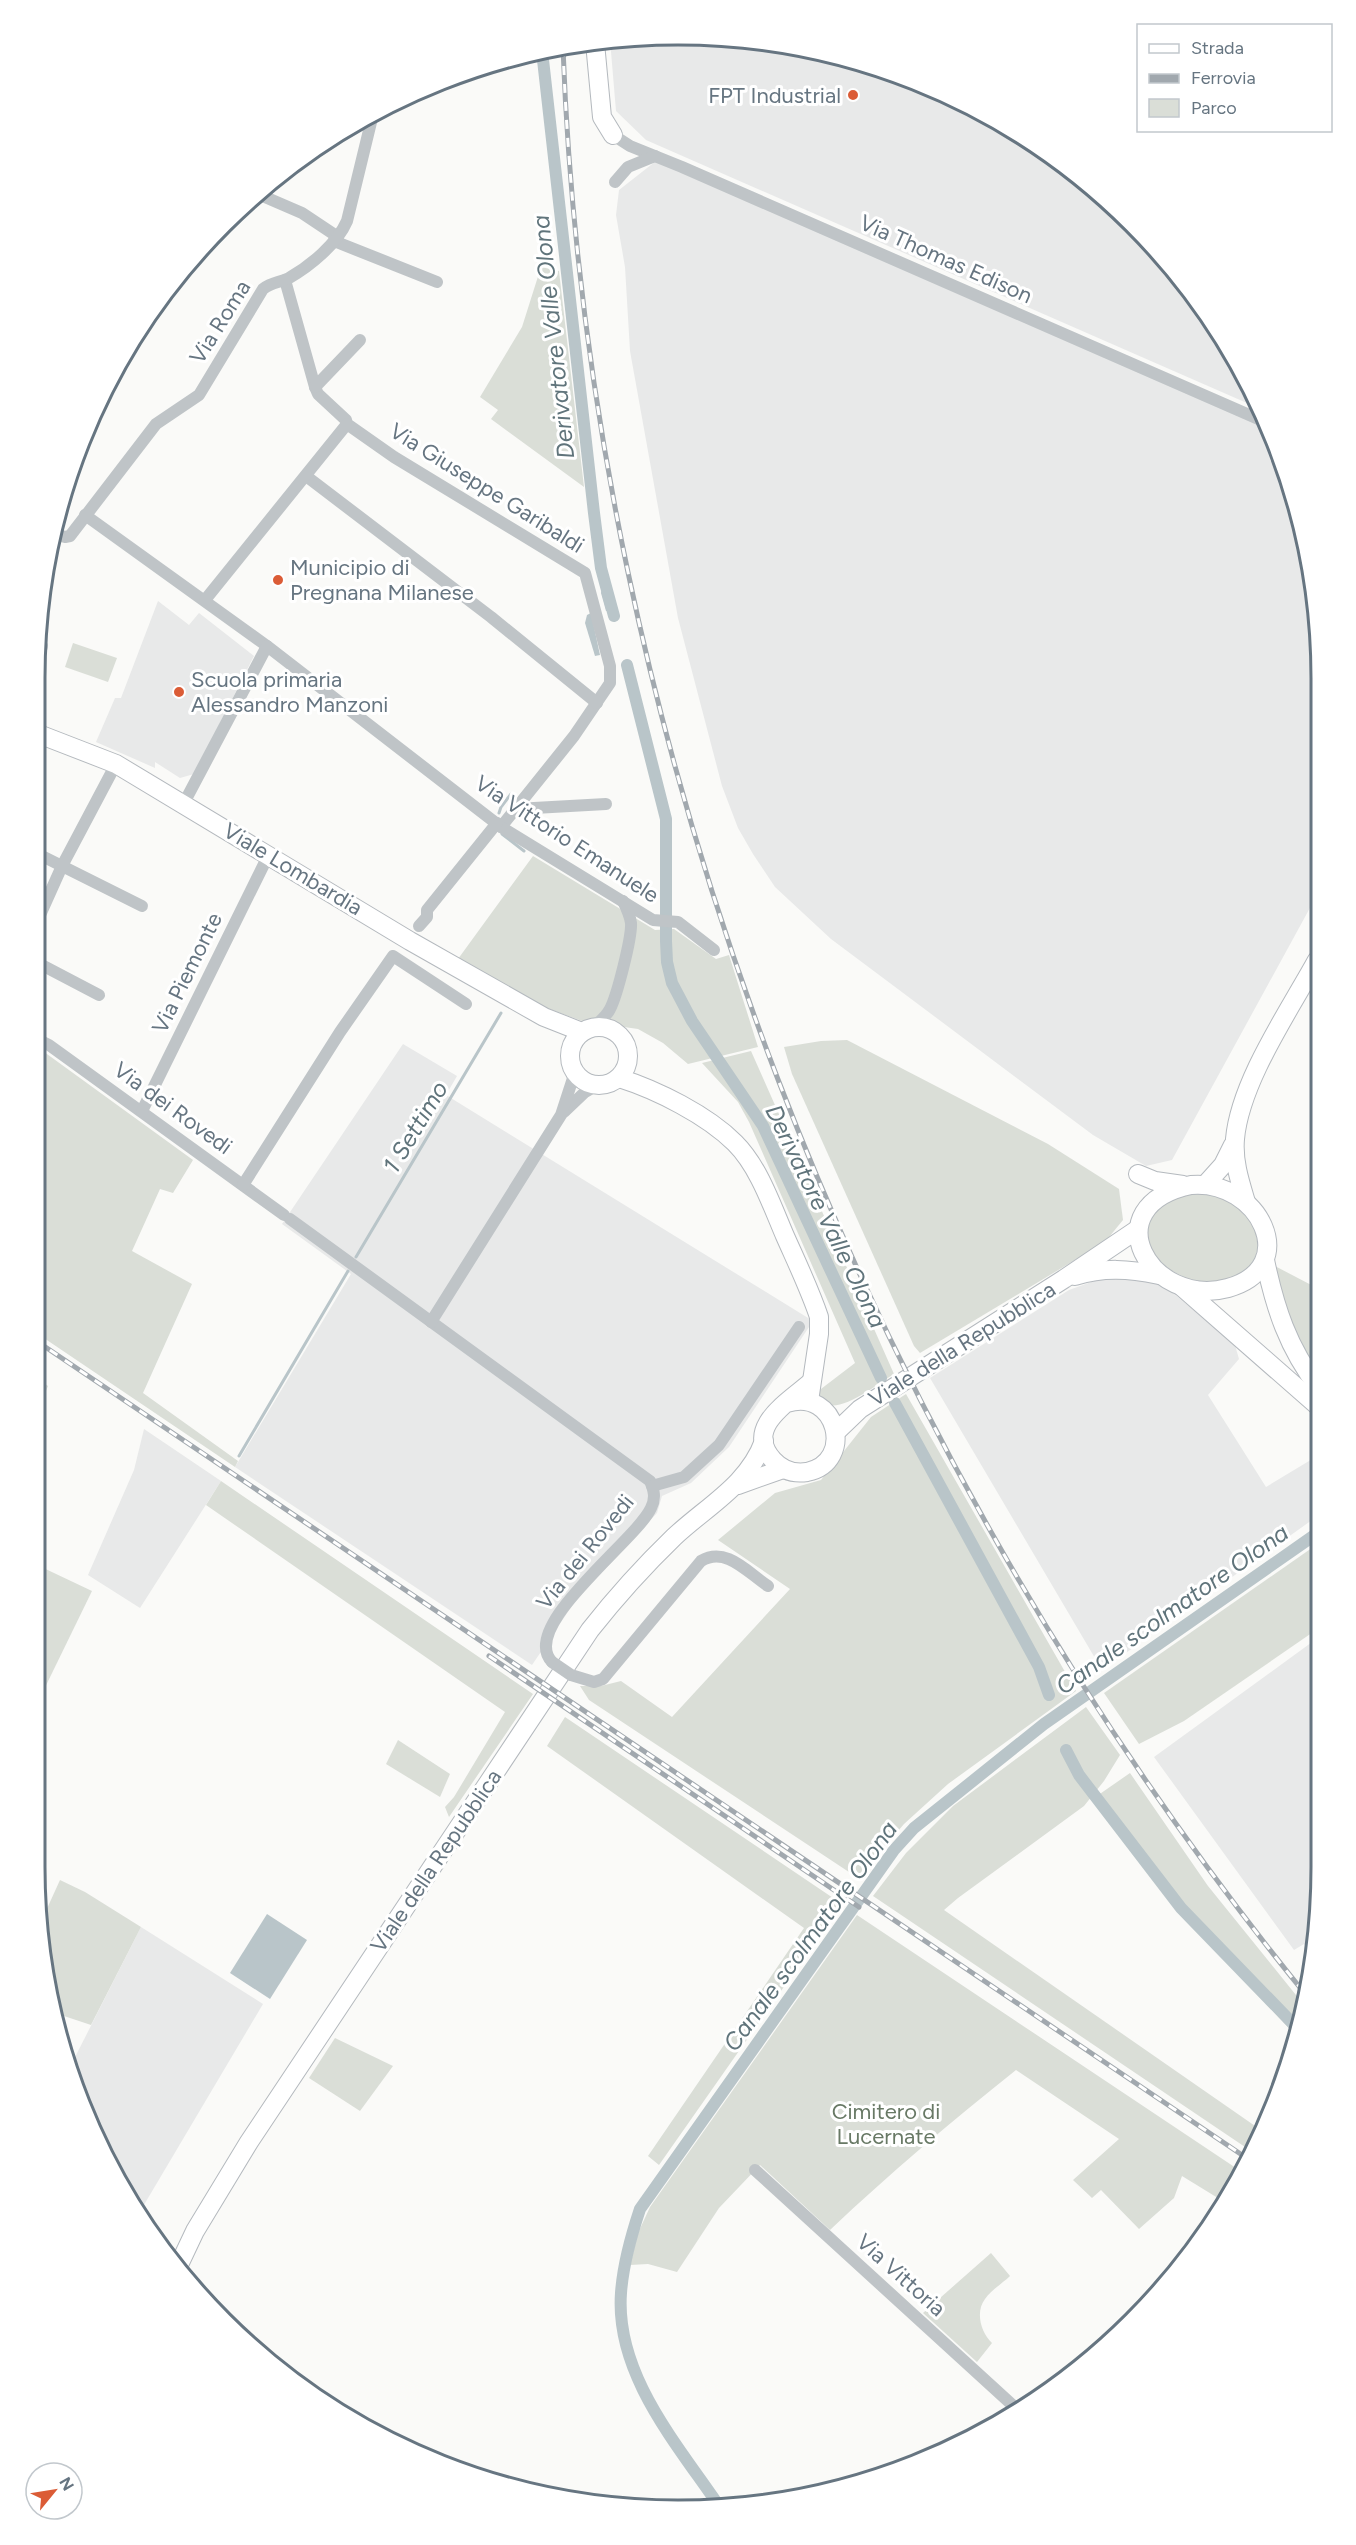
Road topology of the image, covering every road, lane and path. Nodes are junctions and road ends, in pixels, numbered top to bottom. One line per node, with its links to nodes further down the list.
1 (596, 50): 3 (street)
2 (368, 127): 7 (street, Via Roma)
3 (613, 135): 4 (street, Via Thomas Edison)
4 (655, 156): 5 (street); 12 (street, Via Thomas Edison)
5 (615, 182)
6 (266, 198): 7 (street)
7 (336, 239): 8 (street, Via Roma); 9 (street)
8 (285, 280): 11 (street, Via Giuseppe Garibaldi); 15 (street, Via Roma)
9 (437, 282)
10 (360, 340): 11 (street)
11 (315, 387): 13 (street, Via Giuseppe Garibaldi)
12 (1255, 417)
13 (347, 424): 14 (street); 19 (street, Via Giuseppe Garibaldi)
14 (306, 476): 17 (street); 19 (street)
15 (85, 515): 16 (street, Via Roma); 17 (street, Via Vittorio Emanuele)
16 (62, 536)
17 (205, 600): 18 (street, Via Vittorio Emanuele)
18 (267, 646): 22 (street); 25 (street, Via Vittorio Emanuele)
19 (597, 703): 24 (street, Via Giuseppe Garibaldi)
20 (45, 736): 21 (street, Viale Lombardia)
21 (116, 764): 22 (street, Viale Lombardia); 28 (street)
22 (184, 802): 26 (street, Viale Lombardia)
23 (606, 804): 24 (street)
24 (516, 808): 25 (street, Via Giuseppe Garibaldi)
25 (499, 825): 29 (street, Via Vittorio Emanuele); 32 (street, Via Giuseppe Garibaldi)
26 (269, 854): 38 (street, Viale Lombardia); 47 (street, Via Piemonte)
27 (45, 858): 28 (street)
28 (62, 866): 30 (street); 31 (street)
29 (622, 900): 33 (street, Via Vittorio Emanuele); 39 (street)
30 (45, 904)
31 (142, 906)
32 (419, 926)
33 (714, 950)
34 (45, 968): 36 (street)
35 (1311, 971): 49 (street)
36 (99, 995)
37 (466, 1004): 51 (street)
38 (544, 1017): 39 (street, Viale Lombardia); 41 (street, Viale Lombardia)
39 (588, 1030): 41 (street); 42 (street)
40 (45, 1043): 47 (street, Via dei Rovedi)
41 (571, 1048): 43 (street)
42 (628, 1059): 44 (street); 46 (street)
43 (574, 1072): 45 (street); 48 (street)
44 (619, 1078): 45 (street); 46 (street)
45 (597, 1085): 48 (street)
46 (653, 1089): 64 (street)
47 (142, 1111): 51 (street, Via dei Rovedi)
48 (561, 1115): 59 (street)
49 (1235, 1140): 52 (street); 53 (street)
50 (1138, 1174): 52 (street)
51 (243, 1185): 59 (street, Via dei Rovedi)
52 (1198, 1185): 53 (street); 54 (street)
53 (1246, 1202): 55 (street)
54 (1138, 1229): 56 (street); 57 (street, Viale della Repubblica)
55 (1265, 1260): 58 (street); 60 (street)
56 (1159, 1275): 57 (street, Viale della Repubblica); 58 (street)
57 (1064, 1279): 68 (street, Viale della Repubblica)
58 (1181, 1286): 62 (street)
59 (431, 1322): 73 (street, Via dei Rovedi)
60 (1281, 1323): 62 (street); 63 (street)
61 (799, 1327): 73 (street)
62 (1269, 1364): 66 (street)
63 (1311, 1377)
64 (811, 1382): 65 (street); 67 (street)
65 (809, 1401): 67 (street); 69 (street)
66 (1311, 1401)
67 (787, 1403): 71 (street)
68 (860, 1409): 69 (street, Viale della Repubblica); 70 (street, Viale della Repubblica)
69 (825, 1411): 70 (street)
70 (836, 1432): 72 (street)
71 (764, 1441): 72 (street); 74 (street, Viale della Repubblica)
72 (783, 1468): 74 (street, Viale della Repubblica)
73 (652, 1486): 75 (street, Via dei Rovedi, bridge)
74 (736, 1486): 77 (street, Viale della Repubblica)
75 (768, 1586)
76 (755, 2170): 78 (street, Via Vittoria)
77 (182, 2259)
78 (1012, 2404)

